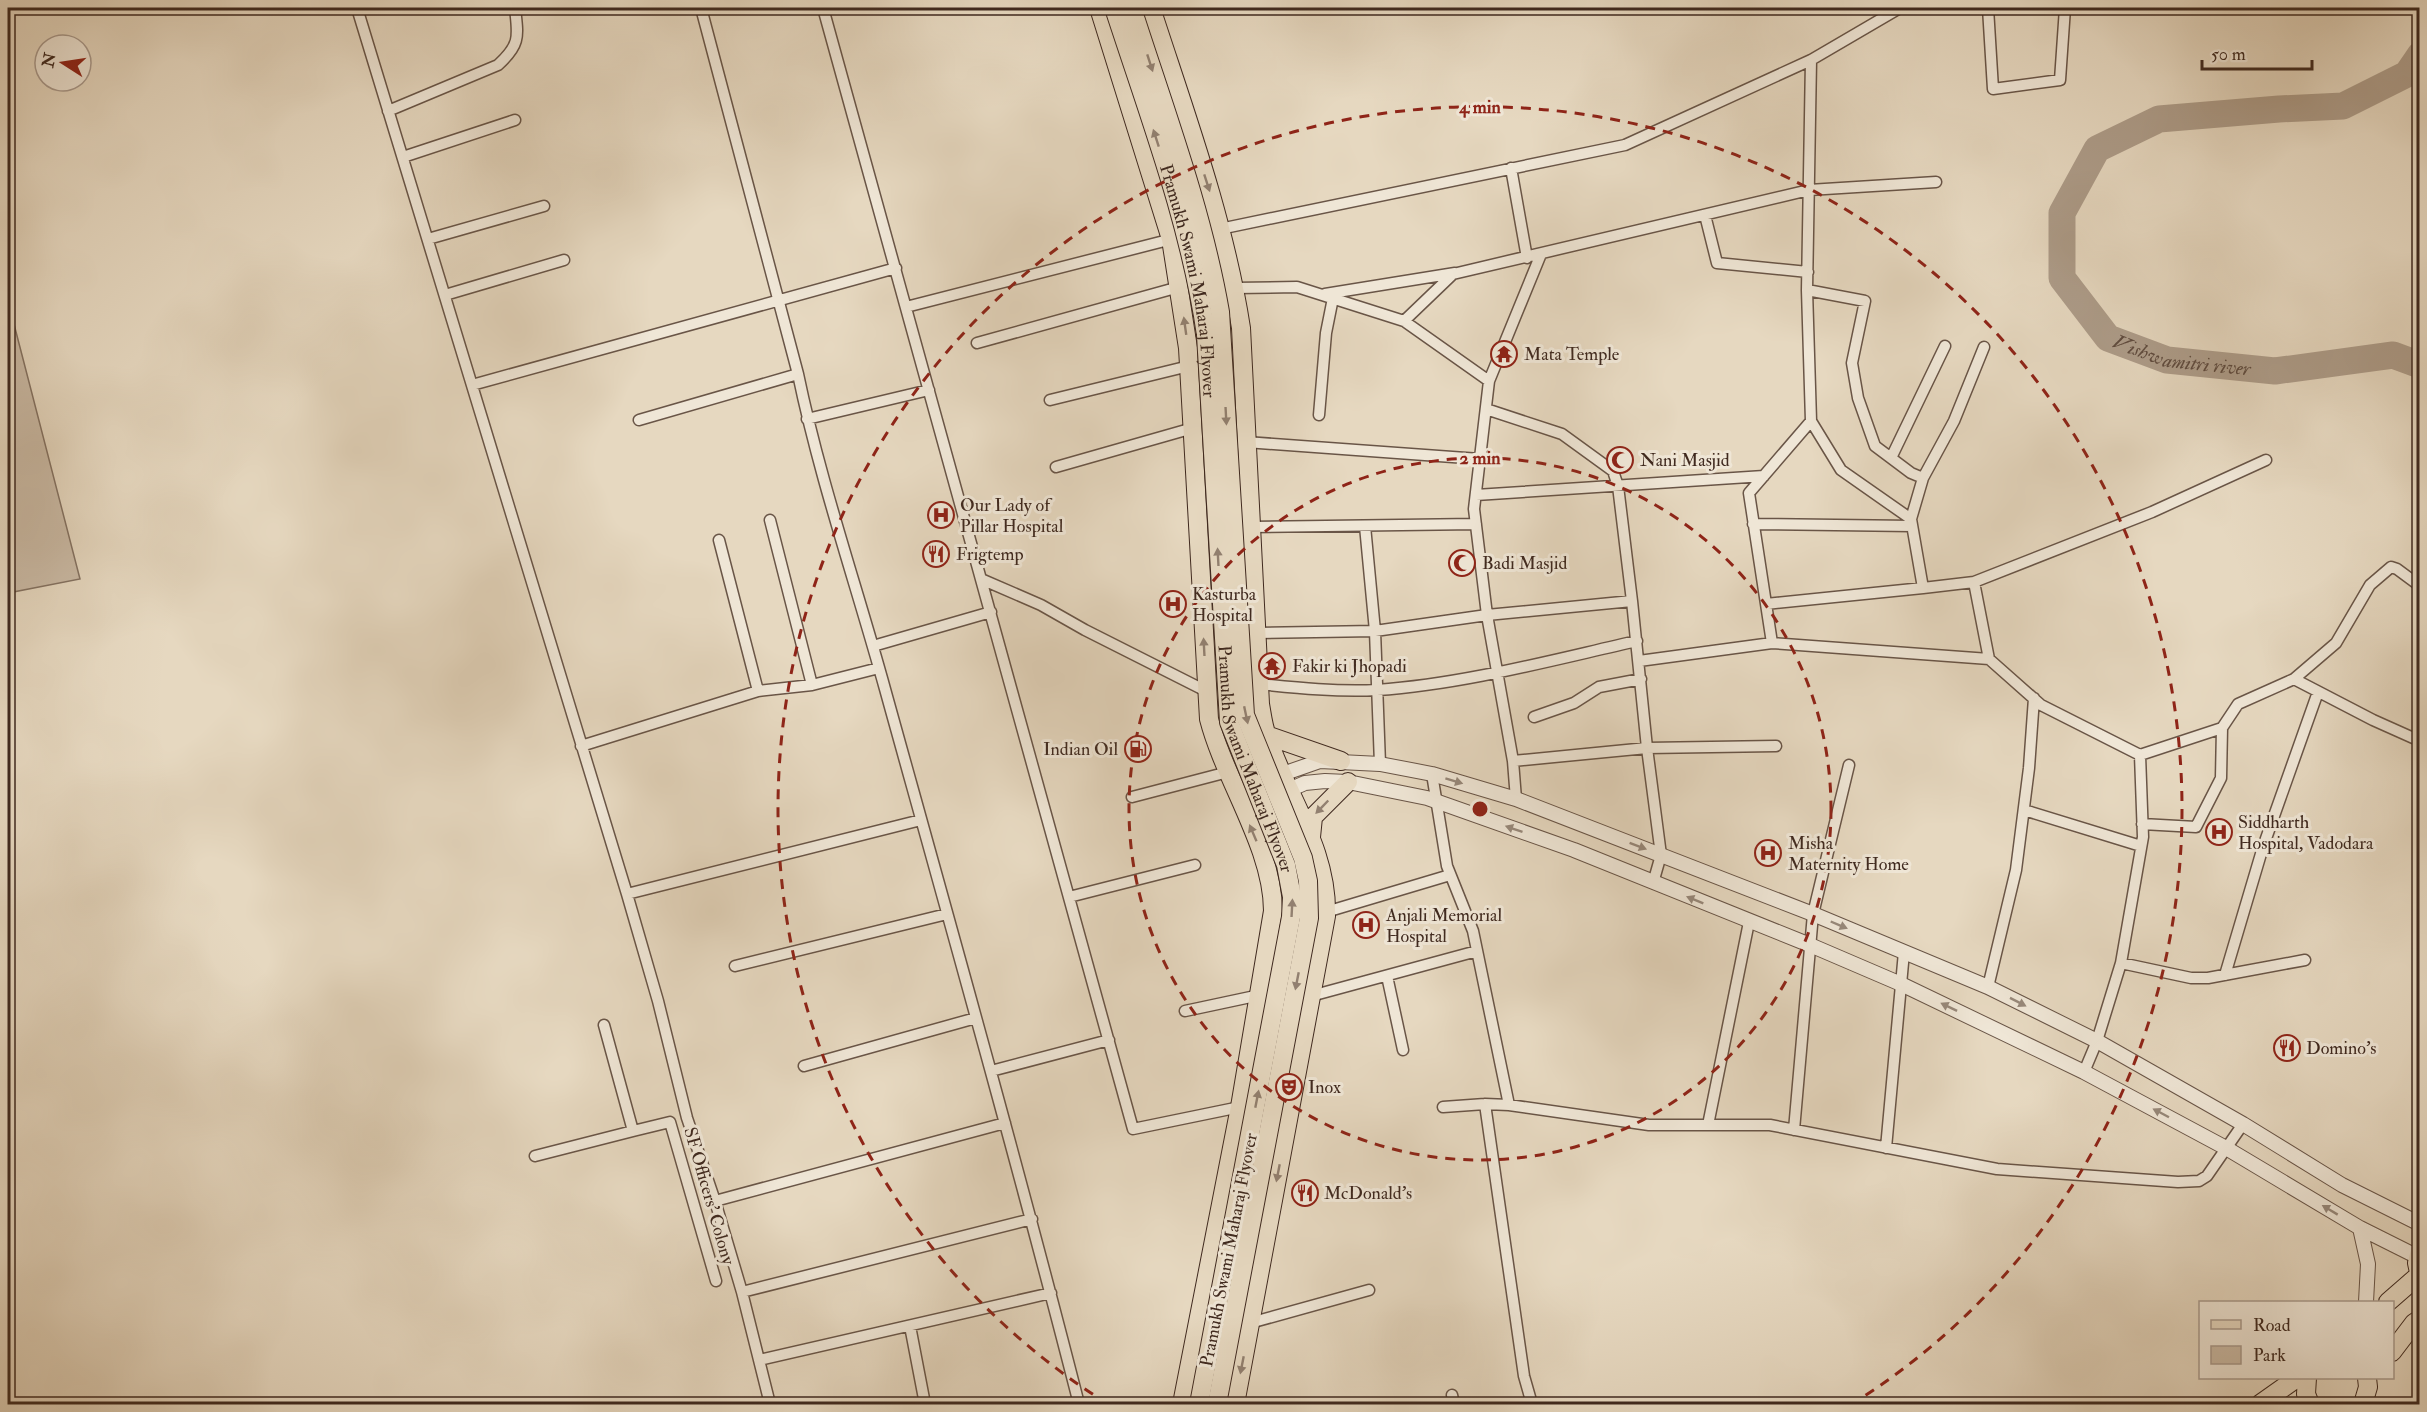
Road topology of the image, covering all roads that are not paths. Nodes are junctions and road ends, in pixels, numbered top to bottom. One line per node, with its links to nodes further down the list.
1 (357, 8): 13 (street)
2 (515, 8): 13 (street)
3 (701, 8): 35 (street)
4 (823, 8): 27 (street)
5 (1099, 8): 23 (main road)
6 (1114, 8): 188 (main road, Pramukh Swami Maharaj Flyover, one-way to 6, bridge)
7 (1132, 8): 189 (main road, Pramukh Swami Maharaj Flyover, one-way to 189, bridge)
8 (1151, 8): 21 (main road, one-way to 21)
9 (1900, 8): 12 (street)
10 (1988, 8): 11 (street)
11 (2065, 8)
12 (1811, 60): 16 (street); 18 (street)
13 (388, 111): 15 (street)
14 (515, 120): 15 (street)
15 (403, 157): 22 (street)
16 (1511, 168): 21 (street); 25 (street)
17 (1936, 182): 18 (street)
18 (1809, 190): 20 (street); 28 (street)
19 (544, 206): 22 (street)
20 (1705, 214): 24 (street); 28 (street)
21 (1222, 229): 23 (street); 31 (main road)
22 (428, 239): 33 (street)
23 (1171, 239): 30 (main road); 36 (street)
24 (1541, 254): 25 (street); 43 (street)
25 (1527, 258): 29 (street)
26 (564, 260): 33 (street)
27 (896, 268): 35 (street); 36 (street)
28 (1808, 272): 32 (street)
29 (1460, 273): 34 (street); 37 (street)
30 (1179, 287): 38 (street); 41 (main road, one-way to 30)
31 (1235, 288): 34 (street); 53 (main road)
32 (1807, 290): 51 (street); 54 (street)
33 (445, 295): 44 (street)
34 (1328, 297): 37 (street); 48 (street)
35 (777, 300): 42 (street); 44 (street)
36 (906, 307): 45 (street)
37 (1404, 321): 43 (street)
38 (977, 343)
39 (1945, 346): 54 (street)
40 (1984, 347): 59 (street)
41 (1189, 366): 46 (street); 52 (main road)
42 (798, 374): 49 (street); 50 (street)
43 (1490, 381): 47 (street)
44 (472, 385): 99 (street)
45 (929, 390): 49 (street); 69 (street)
46 (1050, 400)
47 (1486, 409): 55 (street); 60 (street)
48 (1319, 415)
49 (807, 419): 81 (street)
50 (639, 420)
51 (1811, 421): 58 (street); 63 (street)
52 (1192, 428): 57 (street); 91 (main road, one-way to 52)
53 (1246, 442): 55 (street); 67 (main road)
54 (1891, 458): 59 (street)
55 (1480, 459): 61 (street)
56 (2266, 460): 70 (street)
57 (1056, 467)
58 (1764, 476): 60 (street); 65 (street)
59 (1923, 478): 63 (street)
60 (1618, 486): 61 (street); 73 (street)
61 (1476, 495): 64 (street)
62 (770, 520): 89 (street)
63 (1912, 522): 65 (street); 72 (street)
64 (1476, 524): 66 (street); 76 (street)
65 (1753, 524): 74 (street)
66 (1365, 526): 67 (street); 77 (street)
67 (1250, 527): 78 (main road)
68 (719, 540): 92 (street)
69 (981, 579): 75 (street); 91 (street)
70 (1974, 582): 72 (street); 82 (street)
71 (2420, 586): 87 (street)
72 (1923, 588): 74 (street)
73 (1632, 601): 76 (street); 79 (street)
74 (1766, 604): 80 (street)
75 (991, 612): 81 (street); 125 (street)
76 (1487, 615): 77 (street); 85 (street)
77 (1375, 631): 78 (street); 90 (street)
78 (1257, 633): 88 (main road)
79 (1637, 641): 83 (street); 85 (street)
80 (1772, 643): 82 (street); 83 (street)
81 (873, 646): 84 (street)
82 (1989, 659): 94 (street)
83 (1639, 661): 86 (street)
84 (879, 668): 89 (street); 116 (street)
85 (1496, 674): 90 (street); 104 (street)
86 (1641, 679): 95 (street); 101 (street)
87 (2294, 679): 93 (street); 96 (street)
88 (1259, 684): 90 (street); 97 (main road)
89 (812, 685): 92 (street)
90 (1377, 690): 105 (street)
91 (1206, 691): 107 (main road)
92 (758, 692): 99 (street)
93 (2318, 692): 98 (street); 136 (street)
94 (2034, 698): 102 (street); 115 (street)
95 (1534, 717)
96 (2222, 728): 102 (street); 117 (street)
97 (1266, 735): 103 (main road); 109 (main road)
98 (2420, 741)
99 (581, 746): 124 (street)
100 (1776, 746): 101 (street)
101 (1647, 748): 104 (street); 120 (street)
102 (2140, 755): 117 (street)
103 (1341, 761): 105 (street); 109 (street)
104 (1513, 761): 112 (street)
105 (1380, 764): 108 (street)
106 (1849, 765): 128 (street)
107 (1227, 772): 111 (street); 113 (main road)
108 (1432, 774): 112 (street, one-way to 112); 114 (street)
109 (1286, 781): 110 (street); 113 (street); 118 (main road)
110 (1348, 782): 114 (street); 118 (main road, one-way to 118)
111 (1132, 797)
112 (1515, 799): 120 (street, one-way to 120)
113 (1240, 802): 140 (main road, one-way to 113)
114 (1437, 802): 122 (street); 123 (street, one-way to 114)
115 (2024, 810): 119 (street); 139 (street)
116 (921, 820): 124 (street); 127 (street)
117 (2142, 824): 119 (street)
118 (1311, 839): 126 (main road)
119 (2141, 846): 134 (street)
120 (1661, 855): 123 (street); 128 (street)
121 (1195, 866): 125 (street)
122 (1450, 875): 126 (street); 131 (street)
123 (1653, 883): 129 (street, one-way to 123)
124 (627, 894): 163 (street)
125 (1069, 897): 145 (street)
126 (1326, 912): 141 (main road)
127 (947, 914): 135 (street); 143 (street)
128 (1813, 914): 130 (street); 132 (street, one-way to 132)
129 (1749, 922): 130 (street); 157 (street)
130 (1810, 945): 138 (street); 158 (street)
131 (1477, 951): 137 (street); 152 (street)
132 (1904, 952): 138 (street); 139 (street)
133 (2305, 960): 136 (street)
134 (2121, 963): 136 (street); 146 (street)
135 (735, 966)
136 (2225, 975)
137 (1387, 976): 141 (street); 147 (street)
138 (1901, 984): 150 (street, one-way to 138); 160 (street)
139 (1988, 987): 146 (street, one-way to 146)
140 (1260, 995): 142 (street); 153 (main road)
141 (1311, 996): 175 (main road, one-way to 175)
142 (1185, 1011)
143 (976, 1018): 148 (street); 149 (street)
144 (604, 1025): 159 (street)
145 (1109, 1040): 149 (street); 153 (street)
146 (2097, 1041): 150 (street); 156 (street)
147 (1403, 1050)
148 (804, 1066)
149 (991, 1071): 155 (street)
150 (2084, 1072): 161 (street, one-way to 150)
151 (1485, 1104): 152 (street); 154 (street); 191 (street)
152 (1509, 1105): 157 (street)
153 (1240, 1107): 187 (main road)
154 (1443, 1107)
155 (1005, 1123): 163 (street); 164 (street)
156 (2243, 1124): 161 (street); 165 (street)
157 (1708, 1125): 158 (street)
158 (1794, 1130): 160 (street)
159 (633, 1131): 162 (street); 168 (street, SF Officers' Colony)
160 (1886, 1148): 161 (street)
161 (2226, 1148): 166 (street, one-way to 161)
162 (535, 1156)
163 (716, 1201): 170 (street)
164 (1032, 1219): 170 (street); 171 (street)
165 (2420, 1224)
166 (2360, 1228): 167 (street); 172 (street)
167 (2419, 1265): 173 (main road)
168 (716, 1281)
169 (1369, 1290): 175 (street)
170 (742, 1292): 178 (street)
171 (1050, 1293): 176 (street); 186 (street)
172 (2366, 1301)
173 (2389, 1301)
174 (2420, 1319): 177 (main road)
175 (1250, 1323): 190 (main road, one-way to 190)
176 (910, 1326): 178 (street); 185 (street)
177 (2394, 1349)
178 (759, 1360): 184 (street)
179 (2294, 1379): 192 (main road)
180 (2307, 1379): 193 (main road)
181 (2367, 1379): 183 (main road)
182 (2375, 1379): 183 (main road)
183 (2365, 1401)
184 (770, 1404)
185 (925, 1404)
186 (1078, 1404)
187 (1182, 1404)
188 (1199, 1404)
189 (1217, 1404)
190 (1235, 1404)
191 (1532, 1404)
192 (2260, 1404)
193 (2310, 1404)

